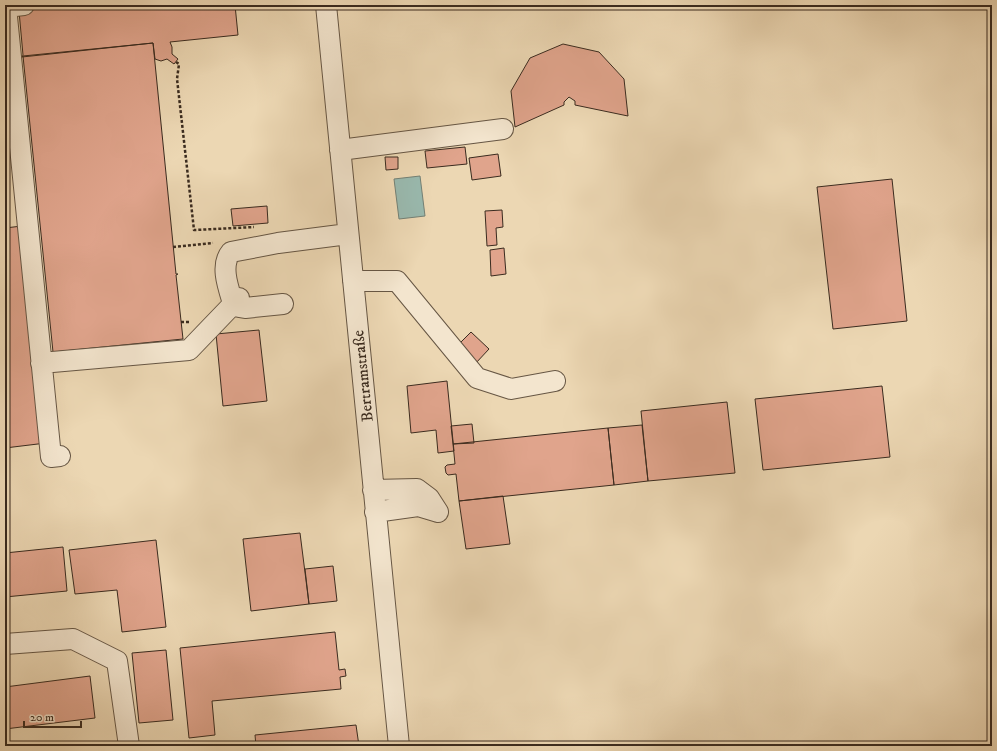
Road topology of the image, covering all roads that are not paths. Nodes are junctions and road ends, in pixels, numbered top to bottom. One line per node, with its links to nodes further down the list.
1 (24, 5): 9 (street)
2 (326, 5): 4 (street, Bertramstraße)
3 (503, 129): 4 (street)
4 (340, 150): 5 (street, Bertramstraße)
5 (349, 242): 6 (street, Bertramstraße); 7 (street)
6 (353, 281): 10 (street); 12 (street, Bertramstraße)
7 (236, 300): 8 (street); 9 (street)
8 (283, 301)
9 (41, 363): 11 (street)
10 (555, 381)
11 (60, 456)
12 (373, 490): 13 (street, Bertramstraße); 13 (street)
13 (375, 512): 16 (street, Bertramstraße)
14 (5, 644): 15 (street)
15 (129, 746)
16 (399, 746)

